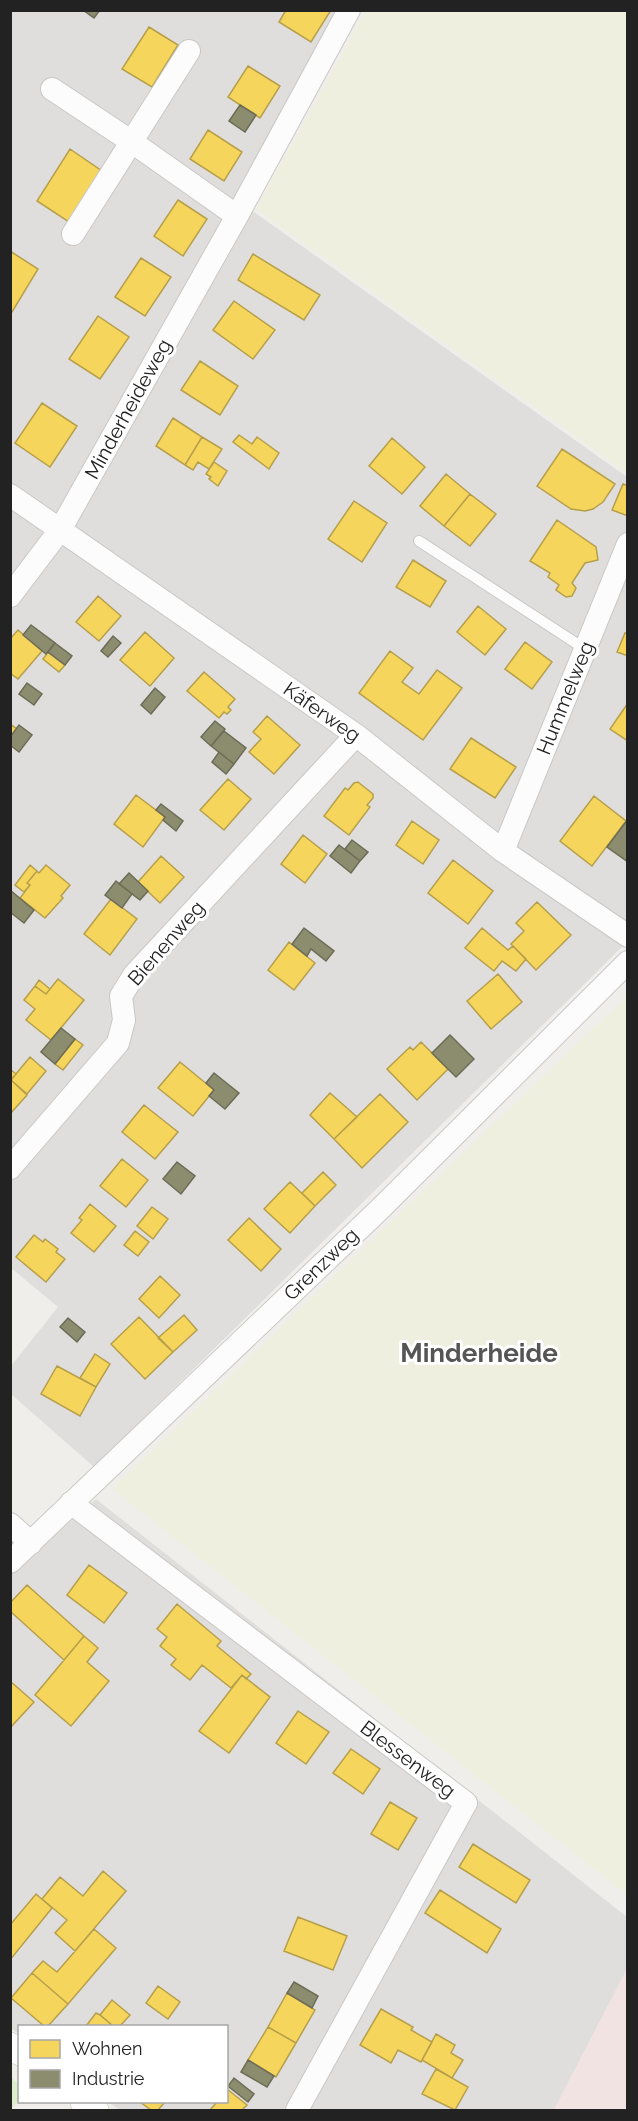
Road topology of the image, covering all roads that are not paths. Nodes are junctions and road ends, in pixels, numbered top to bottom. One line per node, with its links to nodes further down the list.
1 (349, 10): 5 (street, Minderheideweg)
2 (189, 51): 4 (street)
3 (52, 89): 4 (street)
4 (132, 142): 5 (street); 6 (street)
5 (237, 216): 8 (street, Minderheideweg)
6 (73, 234)
7 (10, 495): 8 (street, Käferweg)
8 (60, 530): 11 (street, Minderheideweg); 13 (street, Käferweg)
9 (419, 541): 12 (lane)
10 (627, 544): 12 (street, Hummelweg)
11 (10, 596)
12 (585, 649): 14 (street, Hummelweg)
13 (356, 735): 14 (street, Käferweg); 17 (street, Bienenweg)
14 (503, 851): 15 (street, Käferweg)
15 (627, 936)
16 (627, 962): 18 (street, Grenzweg)
17 (10, 1168)
18 (71, 1503): 20 (street, Grenzweg); 22 (street, Blessenweg)
19 (10, 1524): 20 (street)
20 (31, 1543): 21 (street, Grenzweg)
21 (10, 1562)
22 (297, 2110)

